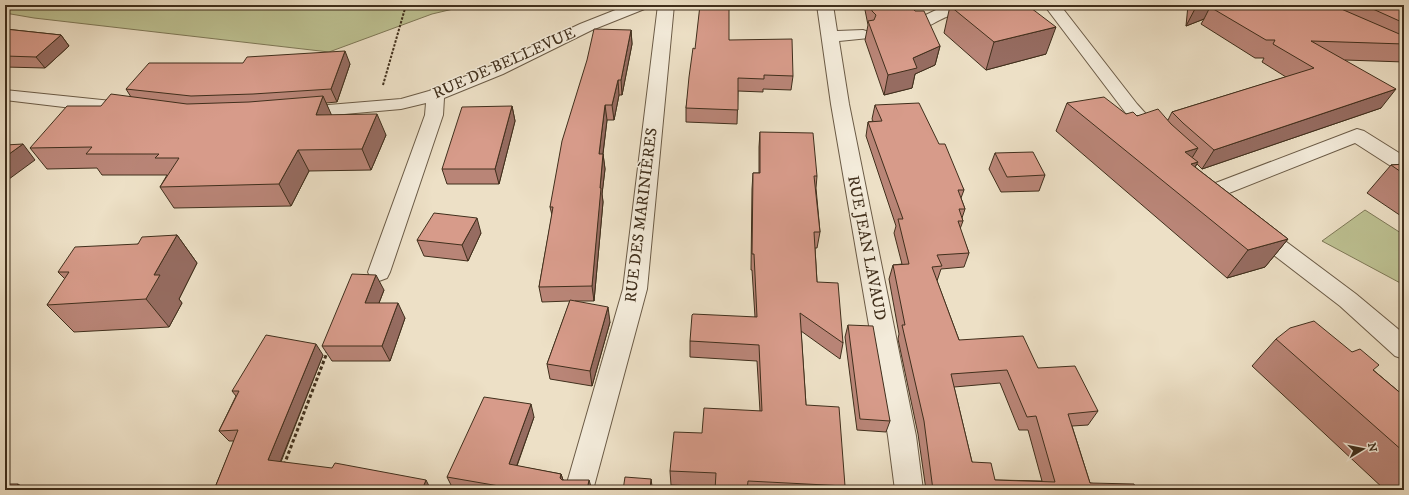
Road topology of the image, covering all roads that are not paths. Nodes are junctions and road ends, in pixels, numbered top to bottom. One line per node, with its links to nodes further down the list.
1 (642, 5): 10 (street, RUE DE BELLEVUE)
2 (666, 5): 21 (street, RUE DES MARINIÈRES)
3 (825, 5): 8 (street, RUE JEAN LAVAUD)
4 (977, 5): 6 (street)
5 (1052, 5): 13 (street)
6 (917, 25)
7 (863, 35): 8 (street)
8 (830, 36): 22 (street, RUE JEAN LAVAUD)
9 (5, 95): 11 (street)
10 (435, 95): 12 (street, RUE DE BELLEVUE); 19 (street)
11 (146, 110)
12 (283, 113)
13 (1170, 152)
14 (1404, 165): 16 (street)
15 (1196, 177): 16 (street)
16 (1212, 192): 17 (street)
17 (1228, 206)
18 (1244, 220): 20 (street)
19 (379, 272)
20 (1404, 349)
21 (578, 490)
22 (909, 490)

